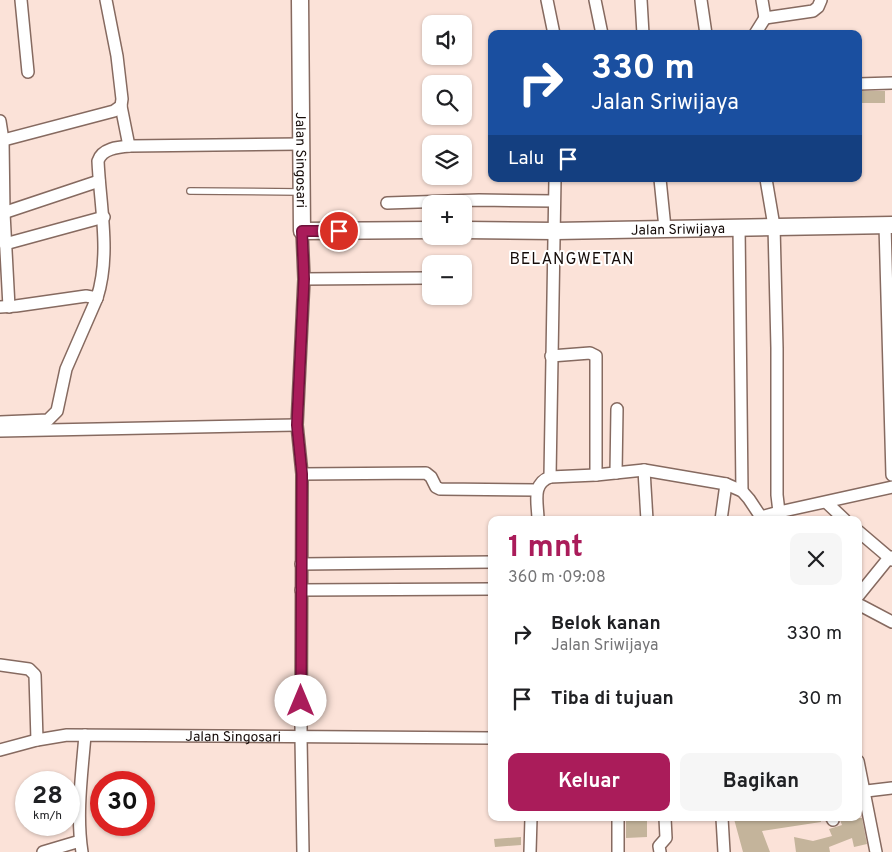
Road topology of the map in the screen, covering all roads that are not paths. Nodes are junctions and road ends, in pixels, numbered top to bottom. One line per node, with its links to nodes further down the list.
1 (21, 0): 16 (street)
2 (106, 0): 19 (street)
3 (300, 0): 22 (street, Jalan Singosari)
4 (546, 0): 11 (street)
5 (595, 0): 12 (street)
6 (641, 0): 13 (street)
7 (701, 0): 14 (street)
8 (762, 0): 10 (street)
9 (821, 0): 10 (street)
10 (765, 18): 15 (street)
11 (553, 30)
12 (601, 30)
13 (643, 30)
14 (705, 30)
15 (758, 30)
16 (28, 72)
17 (892, 83): 18 (street)
18 (862, 84)
19 (121, 106): 21 (street); 23 (street)
20 (0, 121): 21 (street)
21 (1, 141): 32 (street)
22 (301, 144): 23 (street); 29 (street, Jalan Singosari)
23 (129, 146): 24 (street)
24 (99, 181): 32 (street); 33 (street)
25 (555, 182): 30 (street)
26 (660, 182): 37 (street)
27 (767, 182): 36 (street)
28 (190, 191): 29 (lane)
29 (301, 192): 40 (street, Jalan Singosari)
30 (554, 201): 31 (street); 41 (street)
31 (387, 203)
32 (2, 214): 42 (street)
33 (104, 217): 42 (street); 45 (street)
34 (888, 225): 36 (street, Jalan Sriwijaya); 52 (street)
35 (739, 226): 36 (street, Jalan Sriwijaya); 37 (street, Jalan Sriwijaya); 61 (street)
36 (774, 226): 63 (street)
37 (665, 228): 41 (street, Jalan Sriwijaya)
38 (422, 230): 40 (street)
39 (472, 230): 41 (street, Jalan Sriwijaya)
40 (302, 231): 44 (street, Jalan Singosari)
41 (555, 231): 47 (street)
42 (5, 244): 46 (street)
43 (422, 278): 44 (street)
44 (304, 279): 50 (street, Jalan Singosari)
45 (97, 298): 46 (street); 49 (street)
46 (4, 307)
47 (551, 356): 56 (street); 57 (street)
48 (617, 409): 54 (street)
49 (0, 422)
50 (297, 425): 51 (street); 55 (street, Jalan Singosari)
51 (0, 431)
52 (892, 467)
53 (644, 470): 54 (street); 58 (street); 65 (street)
54 (616, 473): 57 (street)
55 (302, 474): 60 (street); 73 (street, Jalan Singosari)
56 (550, 476): 57 (street); 60 (street)
57 (596, 476)
58 (726, 484): 61 (street); 66 (street)
59 (892, 487): 62 (street)
60 (537, 490): 64 (street)
61 (742, 491): 67 (street)
62 (827, 502): 63 (street); 69 (street)
63 (780, 512): 68 (street)
64 (538, 516)
65 (647, 516)
66 (722, 516)
67 (760, 516)
68 (770, 516)
69 (841, 516)
70 (862, 534): 71 (street)
71 (891, 559): 76 (street)
72 (488, 562): 73 (street)
73 (301, 564): 75 (street, Jalan Singosari)
74 (488, 589): 75 (street)
75 (301, 590): 81 (street, Jalan Singosari)
76 (862, 592)
77 (862, 606): 78 (street)
78 (892, 622)
79 (0, 665): 83 (street)
80 (84, 735): 81 (street, Jalan Singosari); 83 (street, Jalan Singosari); 92 (street)
81 (301, 738): 82 (street); 94 (street)
82 (488, 738)
83 (37, 740): 84 (street, Jalan Singosari)
84 (0, 750)
85 (892, 788): 86 (street)
86 (862, 792)
87 (862, 796): 99 (street)
88 (531, 821): 95 (street)
89 (618, 821): 96 (street)
90 (665, 821): 97 (street)
91 (722, 821): 98 (street)
92 (81, 847): 93 (street)
93 (43, 852)
94 (303, 852)
95 (530, 852)
96 (618, 852)
97 (660, 852)
98 (724, 852)
99 (876, 852)

